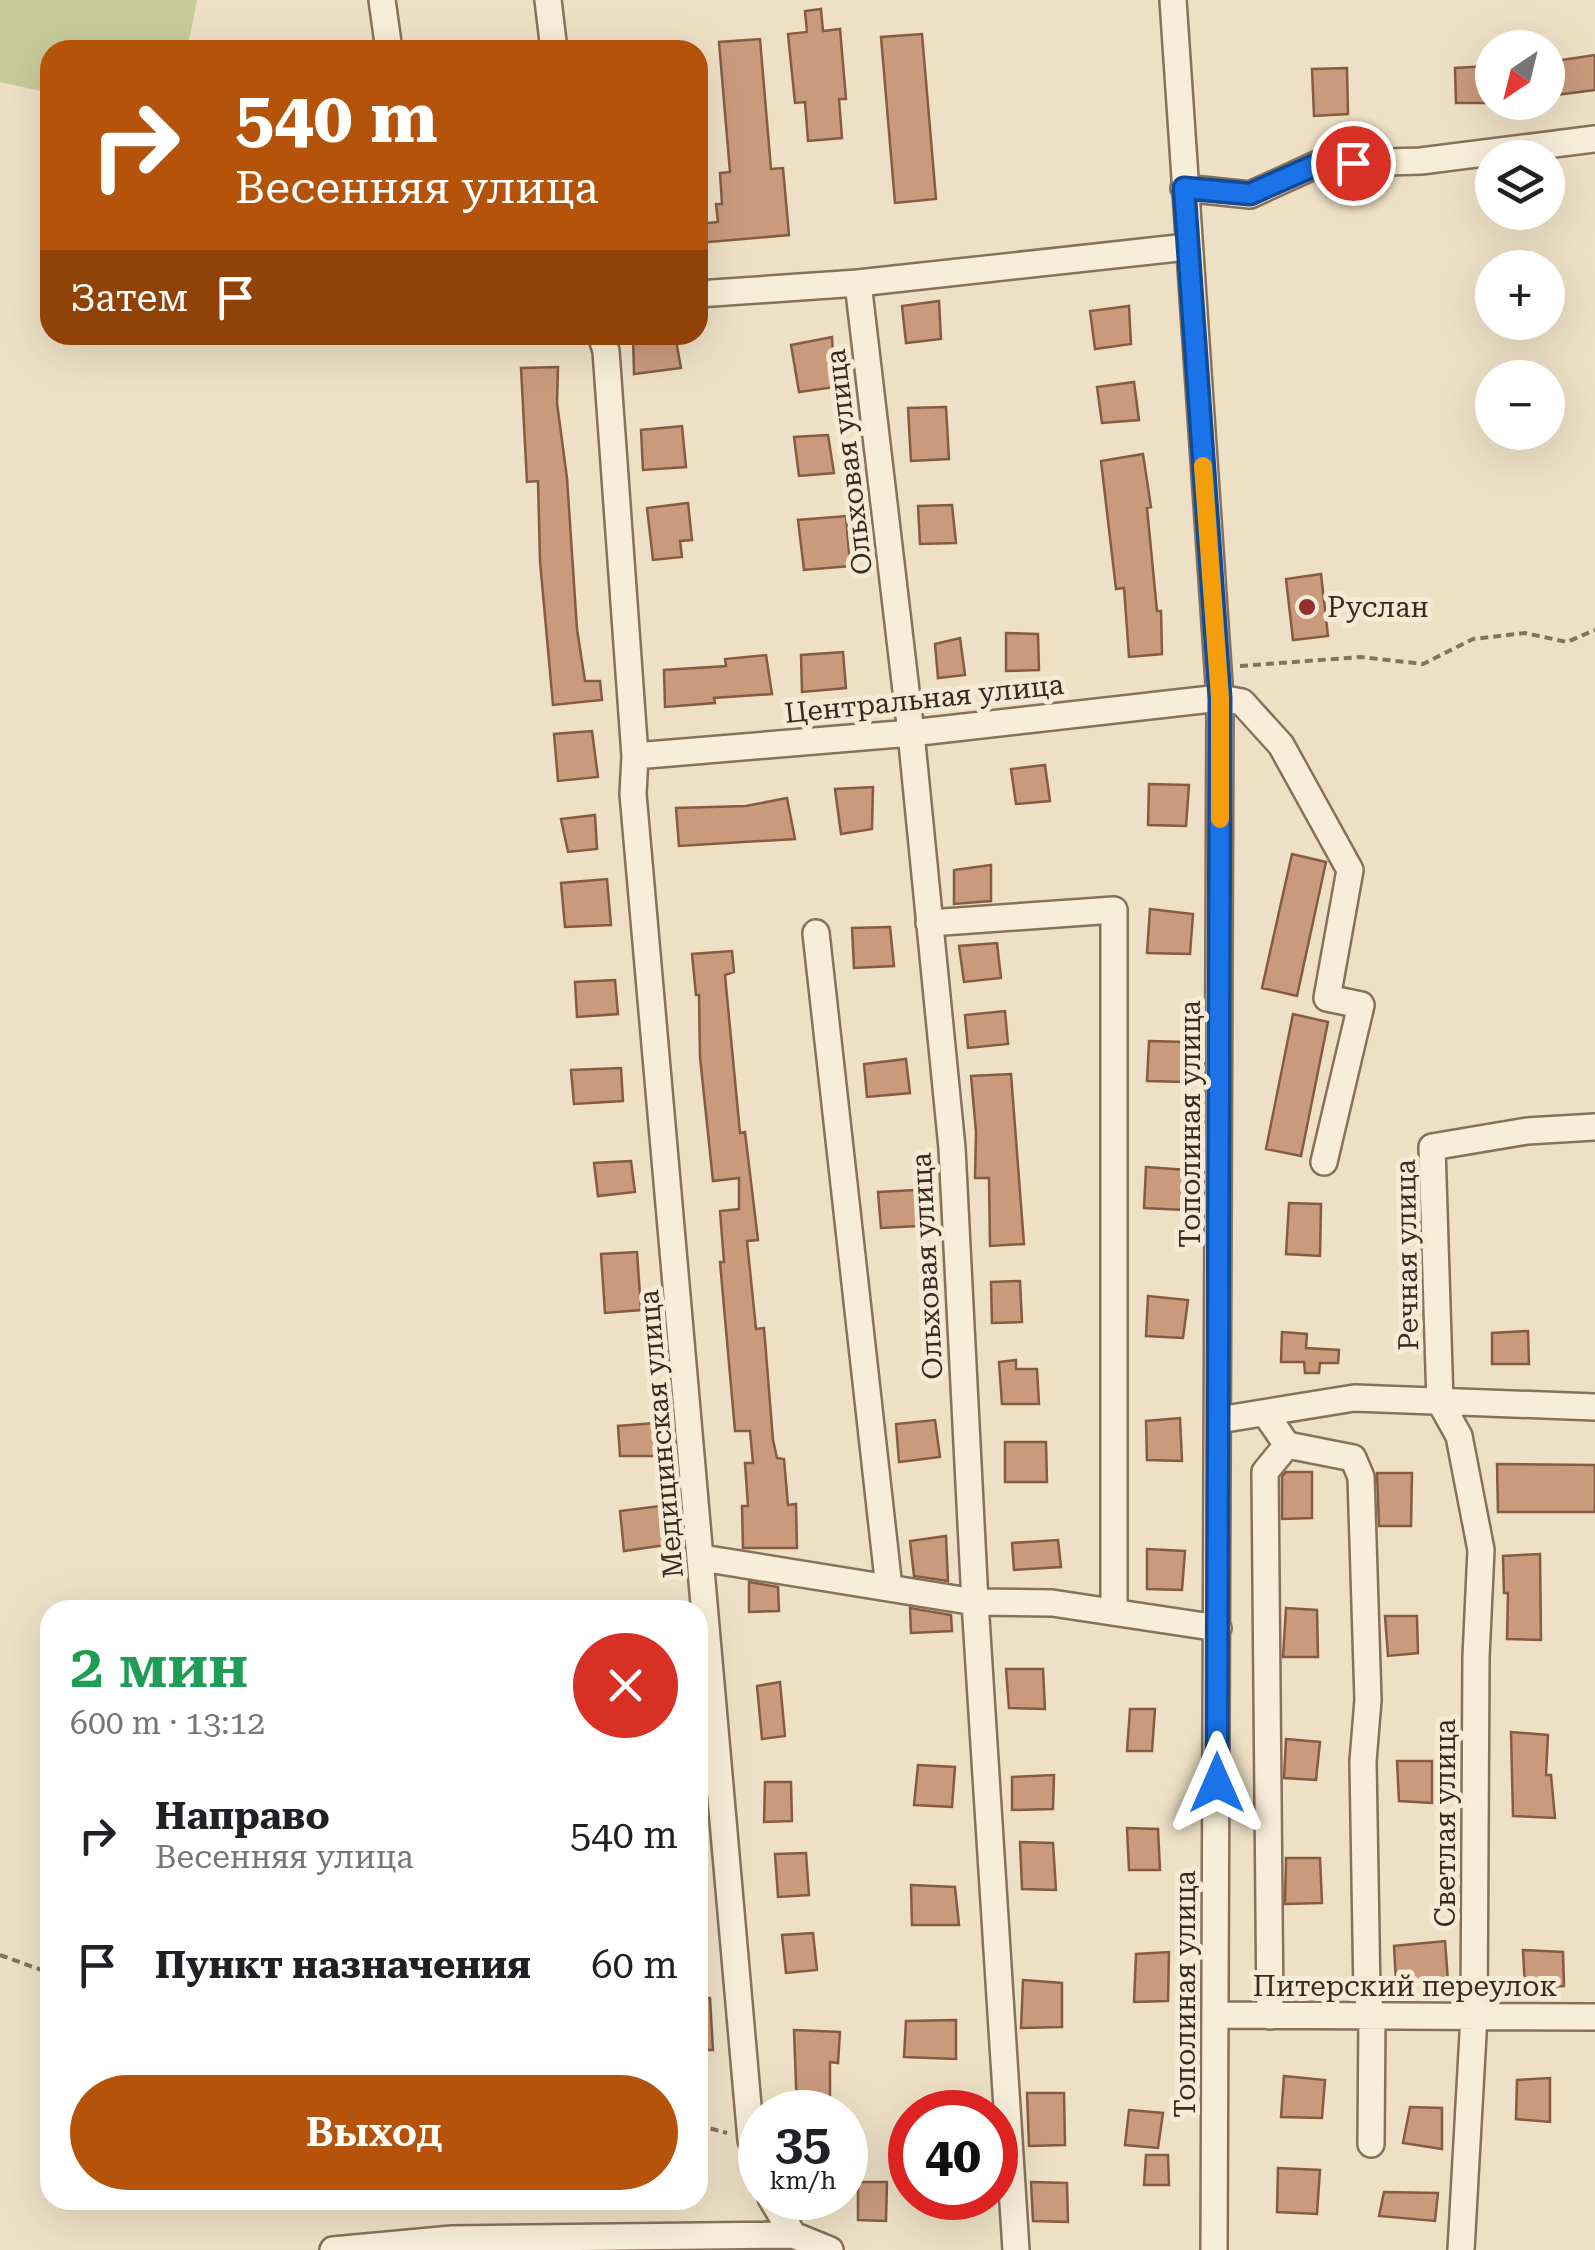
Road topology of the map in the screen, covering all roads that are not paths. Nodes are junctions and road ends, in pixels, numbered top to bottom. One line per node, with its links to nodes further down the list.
1 (382, 0): 4 (street)
2 (548, 0): 5 (street)
3 (1173, 0): 7 (street, Тополиная улица)
4 (388, 40)
5 (553, 40)
6 (1595, 139): 7 (street)
7 (1184, 188): 8 (street, Тополиная улица)
8 (1188, 247): 9 (street); 12 (street, Тополиная улица)
9 (858, 283): 10 (street); 13 (street, Ольховая улица)
10 (708, 293)
11 (604, 345): 14 (street, Медицинская улица)
12 (1220, 698): 13 (street, Центральная улица); 18 (street); 22 (street, Тополиная улица)
13 (911, 732): 14 (street, Центральная улица); 15 (street, Ольховая улица)
14 (635, 756): 24 (street, Медицинская улица)
15 (930, 923): 27 (street, Ольховая улица); 28 (street)
16 (816, 934): 25 (street)
17 (1595, 1127): 19 (street, Речная улица)
18 (1324, 1162)
19 (1440, 1402): 20 (street); 21 (street); 34 (street, Светлая улица)
20 (1595, 1407)
21 (1264, 1412): 22 (street); 23 (street)
22 (1220, 1420): 30 (street, Тополиная улица)
23 (1287, 1446): 32 (street); 33 (street)
24 (702, 1558): 25 (street); 26 (street, Медицинская улица)
25 (889, 1588): 27 (street)
26 (706, 1600)
27 (975, 1602): 28 (street); 42 (street, Ольховая улица)
28 (1114, 1612): 30 (street)
29 (708, 1628): 36 (street, Медицинская улица)
30 (1218, 1628): 31 (street, Тополиная улица)
31 (1215, 2015): 32 (street, Питерский переулок); 43 (street, Тополиная улица)
32 (1270, 2016): 33 (street, Питерский переулок)
33 (1372, 2016): 34 (street, Питерский переулок); 37 (street)
34 (1474, 2016): 35 (street, Питерский переулок); 44 (street, Светлая улица)
35 (1595, 2017)
36 (748, 2090)
37 (1371, 2144)
38 (784, 2220): 39 (street)
39 (793, 2235): 40 (street); 41 (street)
40 (333, 2250)
41 (830, 2250)
42 (1016, 2250)
43 (1214, 2250)
44 (1461, 2250)

